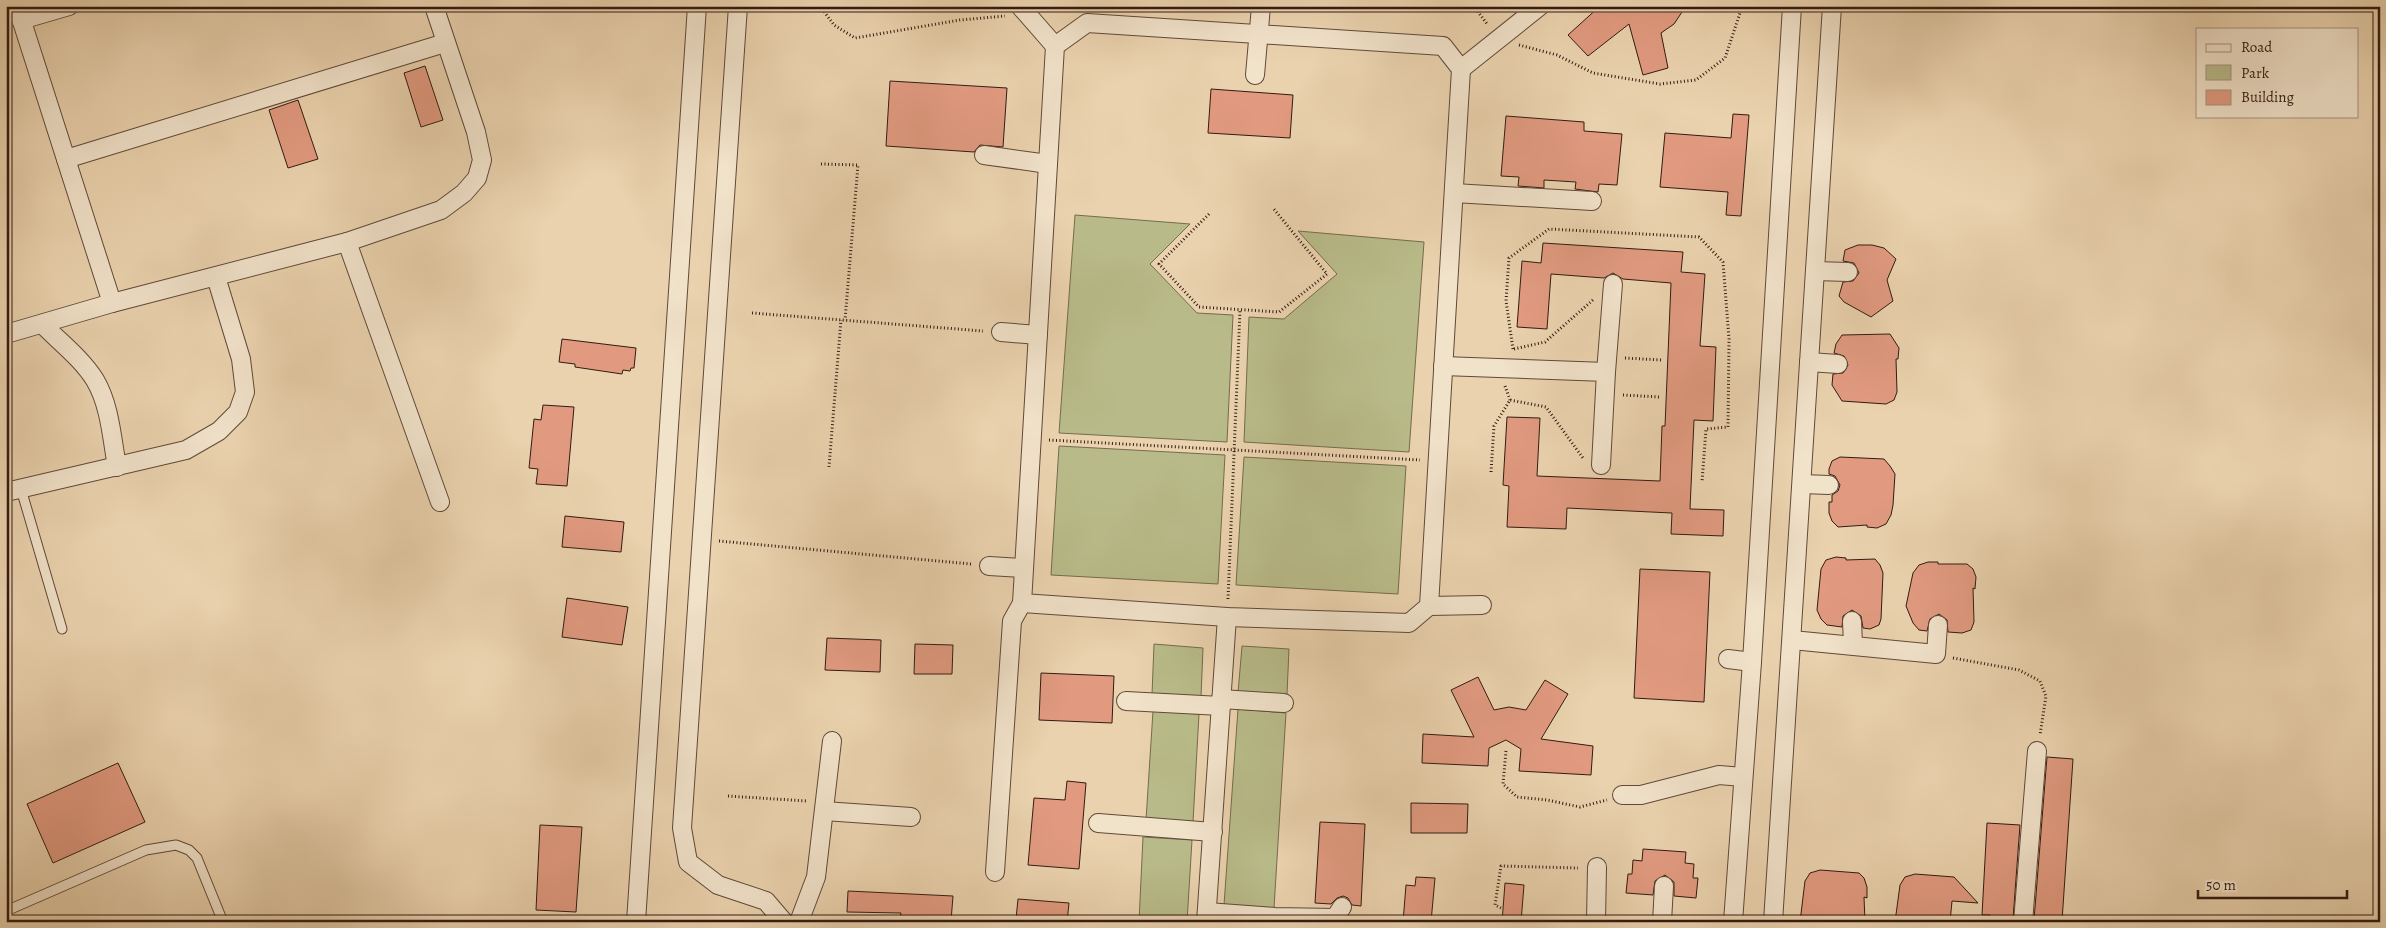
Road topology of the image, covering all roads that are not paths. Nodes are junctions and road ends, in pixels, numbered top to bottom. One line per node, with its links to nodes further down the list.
1 (69, 6): 10 (street)
2 (434, 6): 12 (street)
3 (697, 6): 72 (street)
4 (738, 6): 73 (street)
5 (1261, 6): 11 (street)
6 (1540, 6): 14 (street)
7 (1792, 6): 53 (street)
8 (1832, 6): 22 (street)
9 (1024, 10): 13 (street)
10 (19, 13): 17 (street)
11 (1258, 34): 13 (street); 14 (street); 15 (street)
12 (445, 43): 17 (street); 21 (street)
13 (1056, 46): 18 (street)
14 (1461, 69): 19 (street)
15 (1255, 75)
16 (984, 155): 18 (street)
17 (66, 160): 26 (street)
18 (1048, 164): 30 (street)
19 (1454, 193): 20 (street); 34 (street)
20 (1592, 201)
21 (348, 242): 24 (street); 40 (street)
22 (1815, 271): 23 (street); 31 (street)
23 (1848, 272)
24 (216, 277): 26 (street); 36 (street)
25 (1613, 284): 32 (street)
26 (112, 304): 27 (street)
27 (42, 324): 29 (street); 36 (street)
28 (1001, 332): 30 (street)
29 (6, 334)
30 (1038, 335): 42 (street)
31 (1809, 362): 33 (street); 37 (street)
32 (1606, 364): 34 (street); 35 (street)
33 (1838, 364)
34 (1444, 366): 45 (street)
35 (1601, 464)
36 (117, 467): 39 (street)
37 (1802, 484): 38 (street); 50 (street)
38 (1830, 485)
39 (14, 491): 49 (lane)
40 (440, 502)
41 (989, 566): 42 (street)
42 (1024, 568): 43 (street)
43 (1022, 603): 46 (street); 66 (street)
44 (1482, 605): 45 (street)
45 (1429, 606): 46 (street)
46 (1227, 617): 55 (street)
47 (1852, 620): 51 (street)
48 (1938, 625): 51 (street)
49 (62, 629)
50 (1792, 640): 51 (street); 78 (street)
51 (1853, 646)
52 (1728, 659): 53 (street)
53 (1752, 662): 59 (street)
54 (1126, 701): 55 (street)
55 (1221, 702): 56 (street); 64 (street)
56 (1284, 703)
57 (832, 741): 61 (street)
58 (2038, 750): 79 (street)
59 (1743, 777): 60 (street); 77 (street)
60 (1622, 795)
61 (824, 807): 62 (street); 74 (street)
62 (911, 817)
63 (1098, 824): 64 (street)
64 (1213, 832): 70 (street)
65 (1596, 867): 75 (street)
66 (995, 872)
67 (1664, 886): 76 (street)
68 (1342, 907): 70 (street)
69 (6, 911): 71 (lane)
70 (1207, 917)
71 (223, 922)
72 (636, 922)
73 (784, 922)
74 (799, 922)
75 (1596, 922)
76 (1662, 922)
77 (1733, 922)
78 (1773, 922)
79 (2023, 922)

